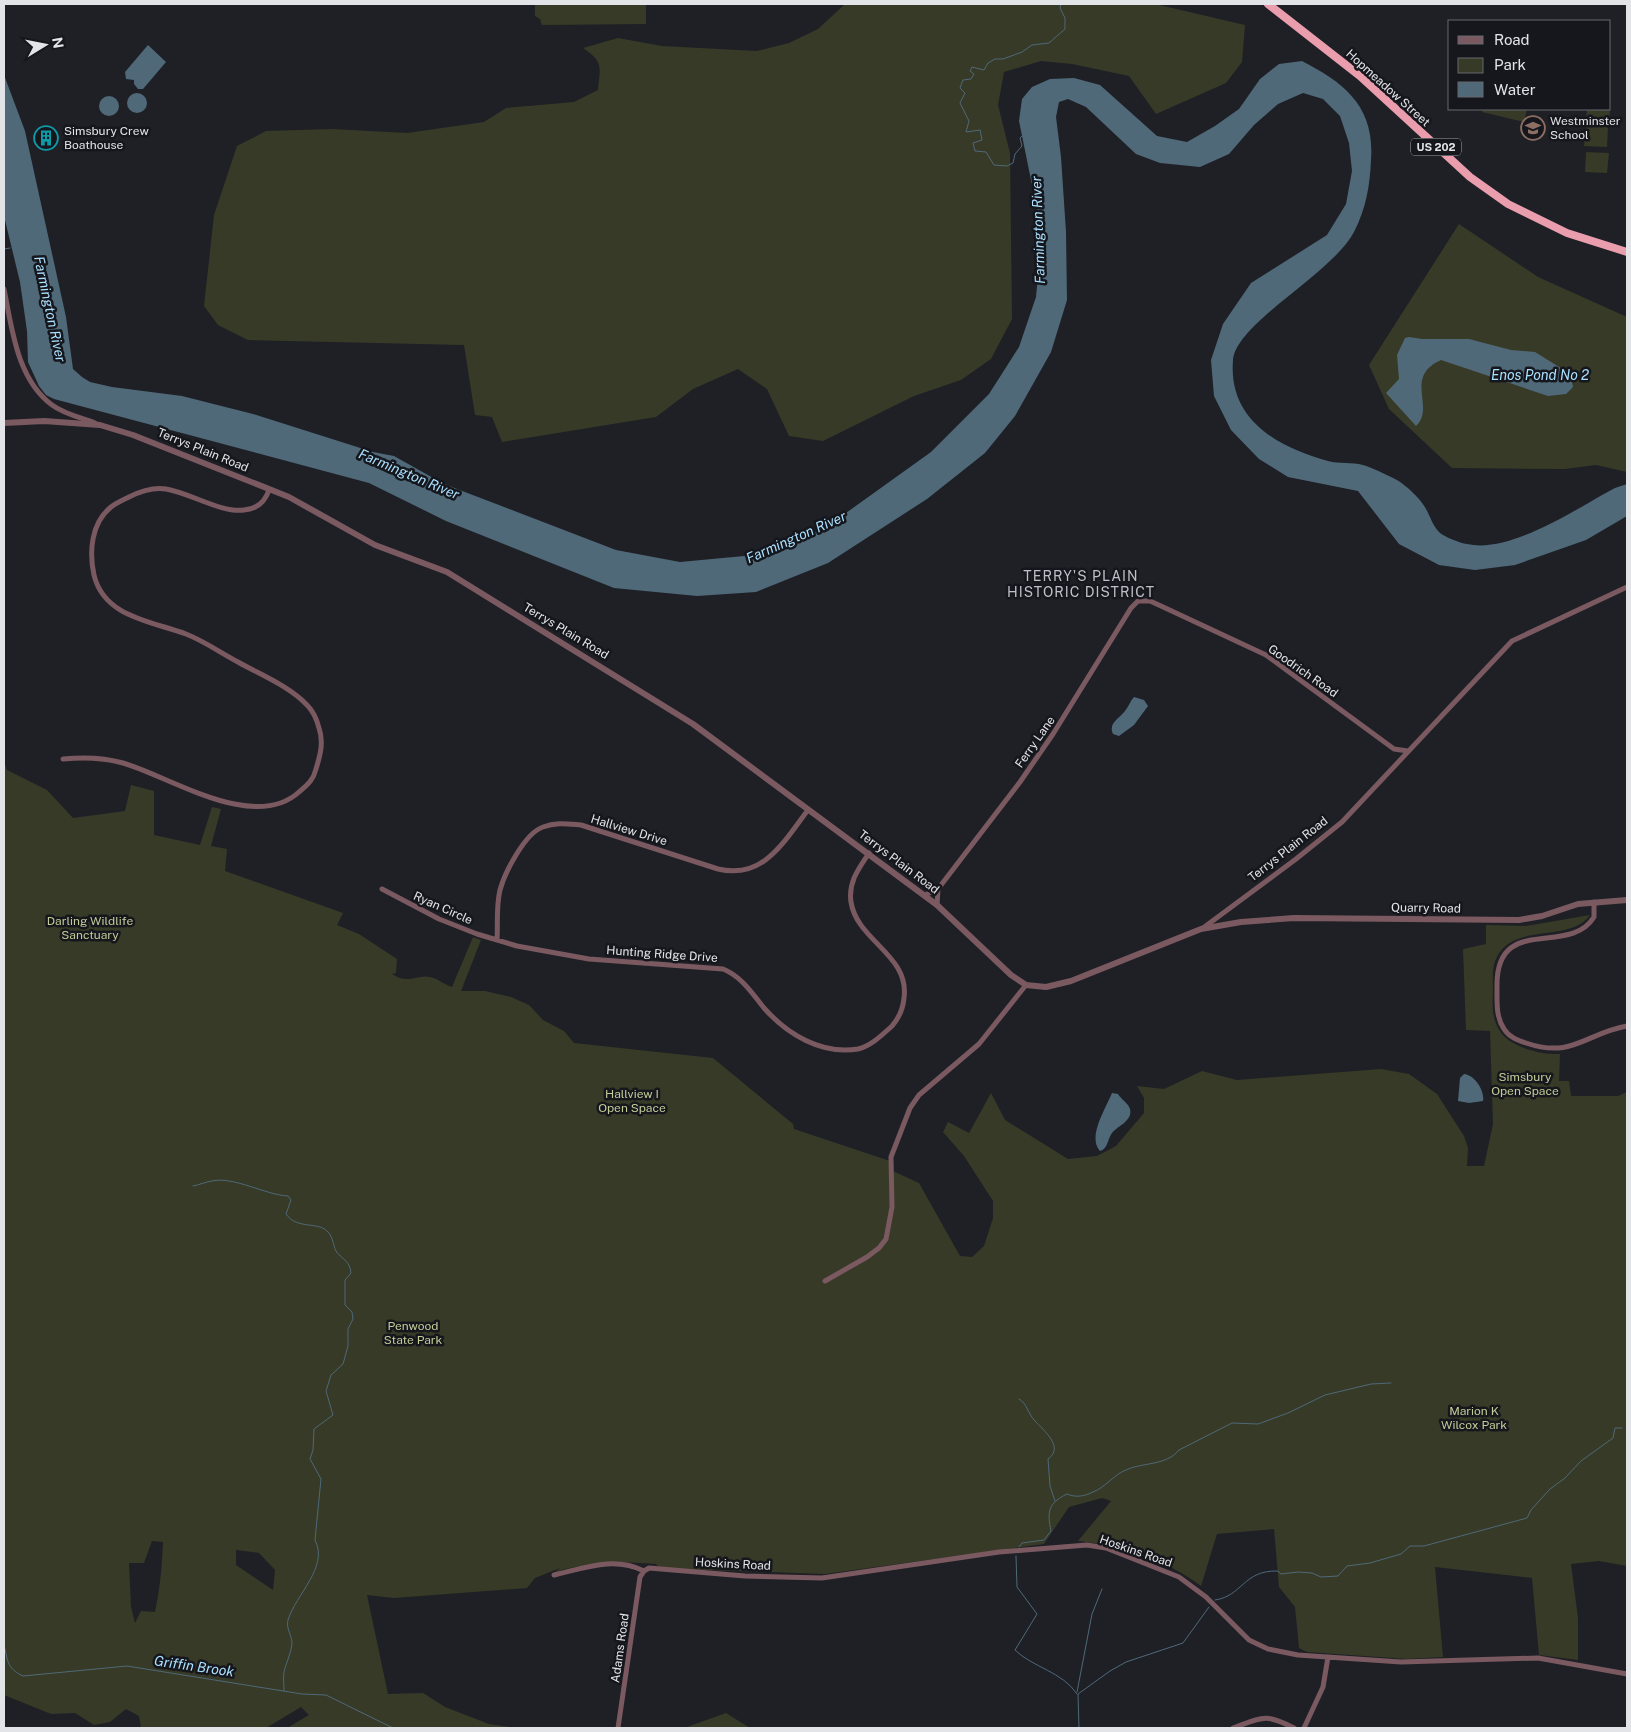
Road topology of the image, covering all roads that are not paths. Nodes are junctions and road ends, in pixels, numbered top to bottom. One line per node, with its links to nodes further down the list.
1 (1268, 4): 2 (highway, Hopmeadow Street / US 202)
2 (1627, 252)
3 (4, 289): 5 (street)
4 (4, 423): 5 (street, Terrys Plain Road)
5 (100, 425): 6 (street, Terrys Plain Road)
6 (268, 490): 11 (street); 13 (street, Terrys Plain Road)
7 (1627, 587): 10 (street, Terrys Plain Road)
8 (1138, 600): 9 (street, Goodrich Road); 16 (street, Ferry Lane)
9 (1394, 750): 10 (street, Goodrich Road); 12 (street, Goodrich Road)
10 (1408, 752): 12 (street, Terrys Plain Road)
11 (63, 759)
12 (1399, 761): 21 (street, Terrys Plain Road)
13 (808, 810): 14 (street, Terrys Plain Road); 24 (street, Hallview Drive)
14 (869, 853): 17 (street, Terrys Plain Road); 24 (street, Hunting Ridge Drive)
15 (382, 889): 24 (street, Ryan Circle)
16 (938, 889): 17 (street, Ferry Lane); 20 (street)
17 (925, 895): 20 (street, Terrys Plain Road)
18 (1627, 900): 19 (street, Quarry Road)
19 (1594, 902): 22 (street, Quarry Road); 26 (street)
20 (937, 905): 25 (street, Terrys Plain Road)
21 (1219, 916): 22 (street); 23 (street, Terrys Plain Road)
22 (1222, 925): 23 (street, Quarry Road)
23 (1201, 929): 25 (street, Terrys Plain Road)
24 (497, 940)
25 (1026, 985): 27 (street)
26 (1627, 1026)
27 (825, 1281)
28 (644, 1571): 29 (street, Hoskins Road); 30 (street, Hoskins Road); 32 (street, Adams Road)
29 (554, 1575)
30 (1328, 1657): 31 (street, Hoskins Road); 35 (street)
31 (1627, 1674)
32 (618, 1728)
33 (1233, 1728): 34 (street)
34 (1294, 1728)
35 (1304, 1728)

